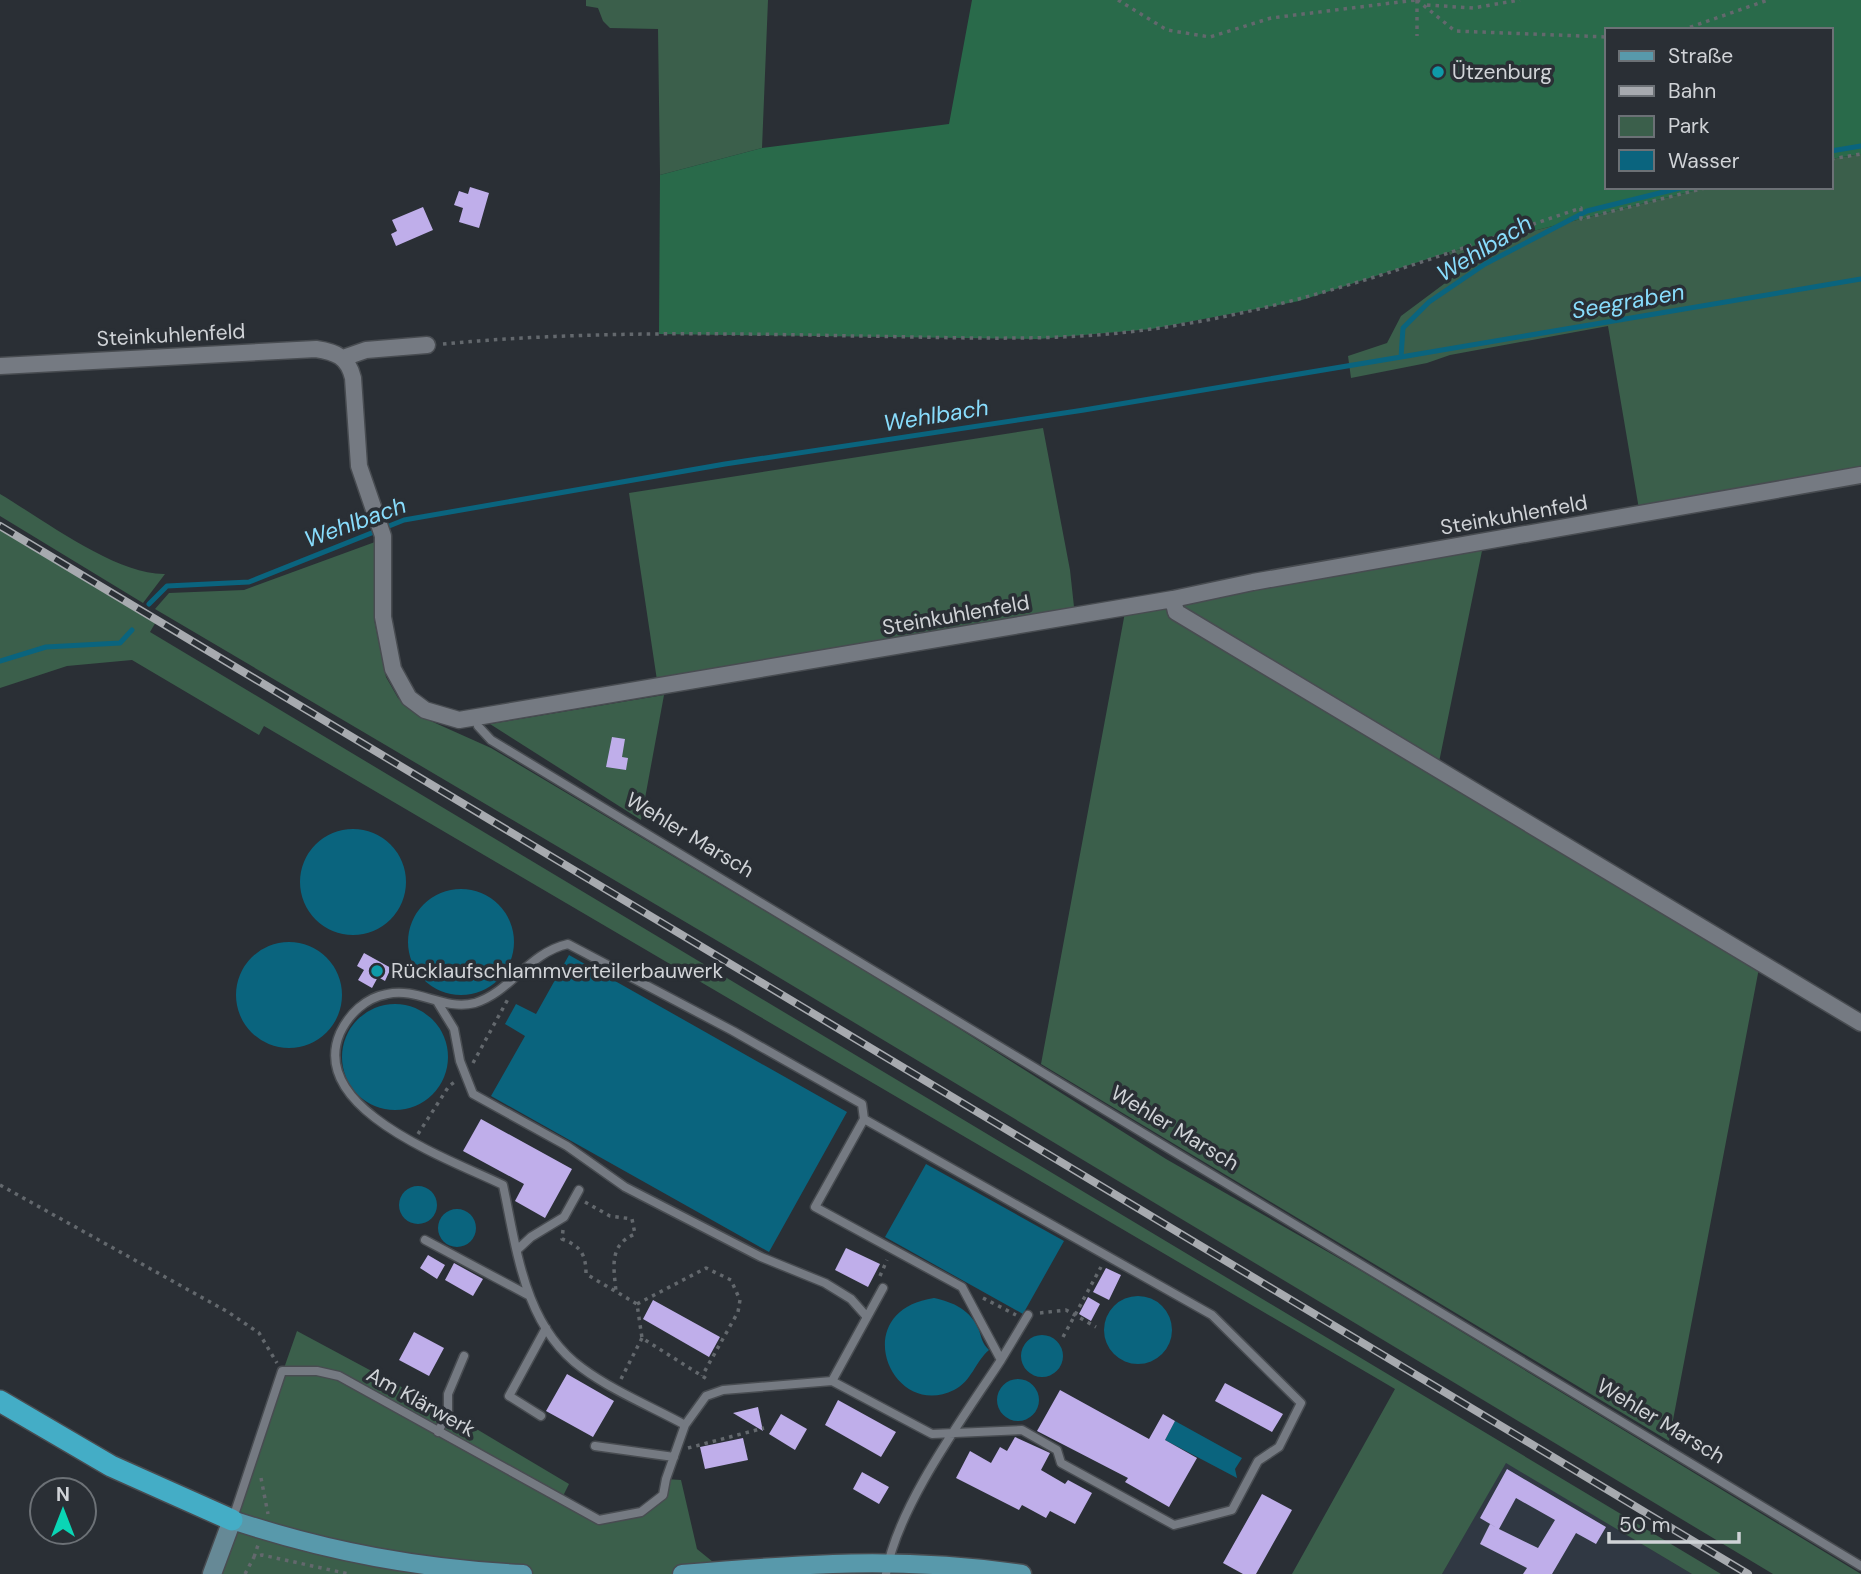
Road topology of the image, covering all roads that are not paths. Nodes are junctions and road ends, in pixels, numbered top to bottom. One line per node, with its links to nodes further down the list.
1 (427, 345): 2 (street, Steinkuhlenfeld)
2 (343, 358): 3 (street, Steinkuhlenfeld); 6 (street, Steinkuhlenfeld)
3 (0, 366)
4 (1861, 475): 5 (street, Steinkuhlenfeld)
5 (1173, 600): 6 (street, Steinkuhlenfeld); 8 (street)
6 (476, 718): 29 (lane, Wehler Marsch)
7 (438, 1003): 9 (lane); 12 (lane); 15 (lane)
8 (1861, 1023)
9 (864, 1119): 19 (lane); 25 (lane)
10 (577, 1194): 12 (lane)
11 (425, 1240): 14 (lane)
12 (517, 1250): 14 (lane)
13 (883, 1288): 15 (lane)
14 (528, 1295): 17 (lane)
15 (867, 1317): 20 (lane)
16 (1027, 1317): 19 (lane)
17 (546, 1328): 22 (lane); 23 (lane)
18 (464, 1356): 24 (lane)
19 (1001, 1360): 25 (lane)
20 (832, 1381): 23 (lane, Am Klärwerk); 25 (lane)
21 (0, 1401): 28 (highway)
22 (541, 1416)
23 (685, 1425): 27 (lane, Am Klärwerk)
24 (438, 1432): 27 (lane, Am Klärwerk); 28 (lane, Am Klärwerk)
25 (952, 1434): 30 (lane)
26 (595, 1446): 27 (lane)
27 (675, 1454)
28 (232, 1520): 31 (street); 32 (main road)
29 (1861, 1566)
30 (887, 1567): 33 (main road); 34 (main road)
31 (212, 1574)
32 (523, 1574)
33 (681, 1574)
34 (1022, 1574)

